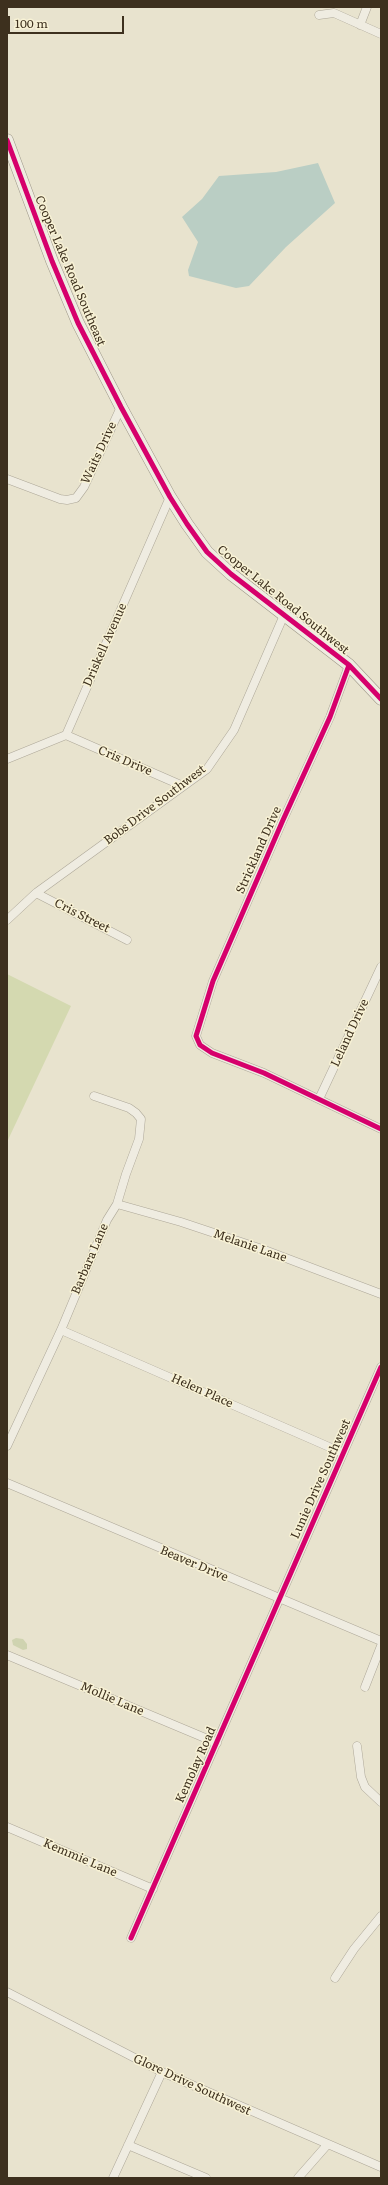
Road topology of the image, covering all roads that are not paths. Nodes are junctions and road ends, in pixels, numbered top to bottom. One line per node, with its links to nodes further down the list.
1 (367, 7): 3 (street)
2 (319, 15): 3 (street)
3 (360, 25): 4 (street)
4 (381, 34)
5 (7, 140): 6 (street, Cooper Lake Road Southeast)
6 (121, 407): 7 (street, Waits Drive); 8 (street, Cooper Lake Road Southwest)
7 (7, 479)
8 (170, 497): 9 (street, Cooper Lake Road Southwest); 12 (street, Driskell Avenue)
9 (284, 615): 10 (street, Cooper Lake Road Southwest); 14 (street, Bobs Drive Southwest)
10 (349, 665): 11 (street, Cooper Lake Road Southwest); 20 (street, Strickland Drive)
11 (381, 699)
12 (66, 735): 13 (street); 14 (street, Cris Drive)
13 (7, 759)
14 (184, 786): 15 (street, Bobs Drive Southwest)
15 (36, 893): 16 (street, Bobs Drive Southwest); 17 (street, Cris Street)
16 (7, 920)
17 (127, 940)
18 (381, 967): 20 (street, Leland Drive)
19 (94, 1096): 22 (street, Barbara Lane)
20 (319, 1099): 21 (street)
21 (381, 1129)
22 (117, 1204): 23 (street, Melanie Lane); 24 (street, Barbara Lane)
23 (381, 1294)
24 (61, 1330): 26 (street, Barbara Lane); 27 (street, Helen Place)
25 (381, 1367): 27 (street, Lunie Drive Southwest)
26 (7, 1446)
27 (343, 1453): 29 (street, Lunie Drive Southwest)
28 (7, 1484): 29 (street, Beaver Drive)
29 (280, 1599): 30 (street, Beaver Drive); 34 (street, Kemolay Road)
30 (381, 1642)
31 (381, 1646): 33 (street)
32 (7, 1655): 34 (street, Mollie Lane)
33 (365, 1687)
34 (217, 1743): 38 (street, Kemolay Road)
35 (357, 1746): 36 (street)
36 (381, 1802)
37 (7, 1827): 38 (street, Kemmie Lane)
38 (153, 1889): 40 (street, Kemolay Road)
39 (381, 1916): 41 (street)
40 (131, 1938)
41 (336, 1978)
42 (7, 1992): 43 (street, Glore Drive Southwest)
43 (162, 2072): 44 (street); 45 (street, Glore Drive Southwest)
44 (128, 2145): 47 (street); 48 (street)
45 (327, 2145): 46 (street, Glore Drive Southwest); 49 (street)
46 (381, 2167)
47 (113, 2178)
48 (206, 2178)
49 (298, 2178)

